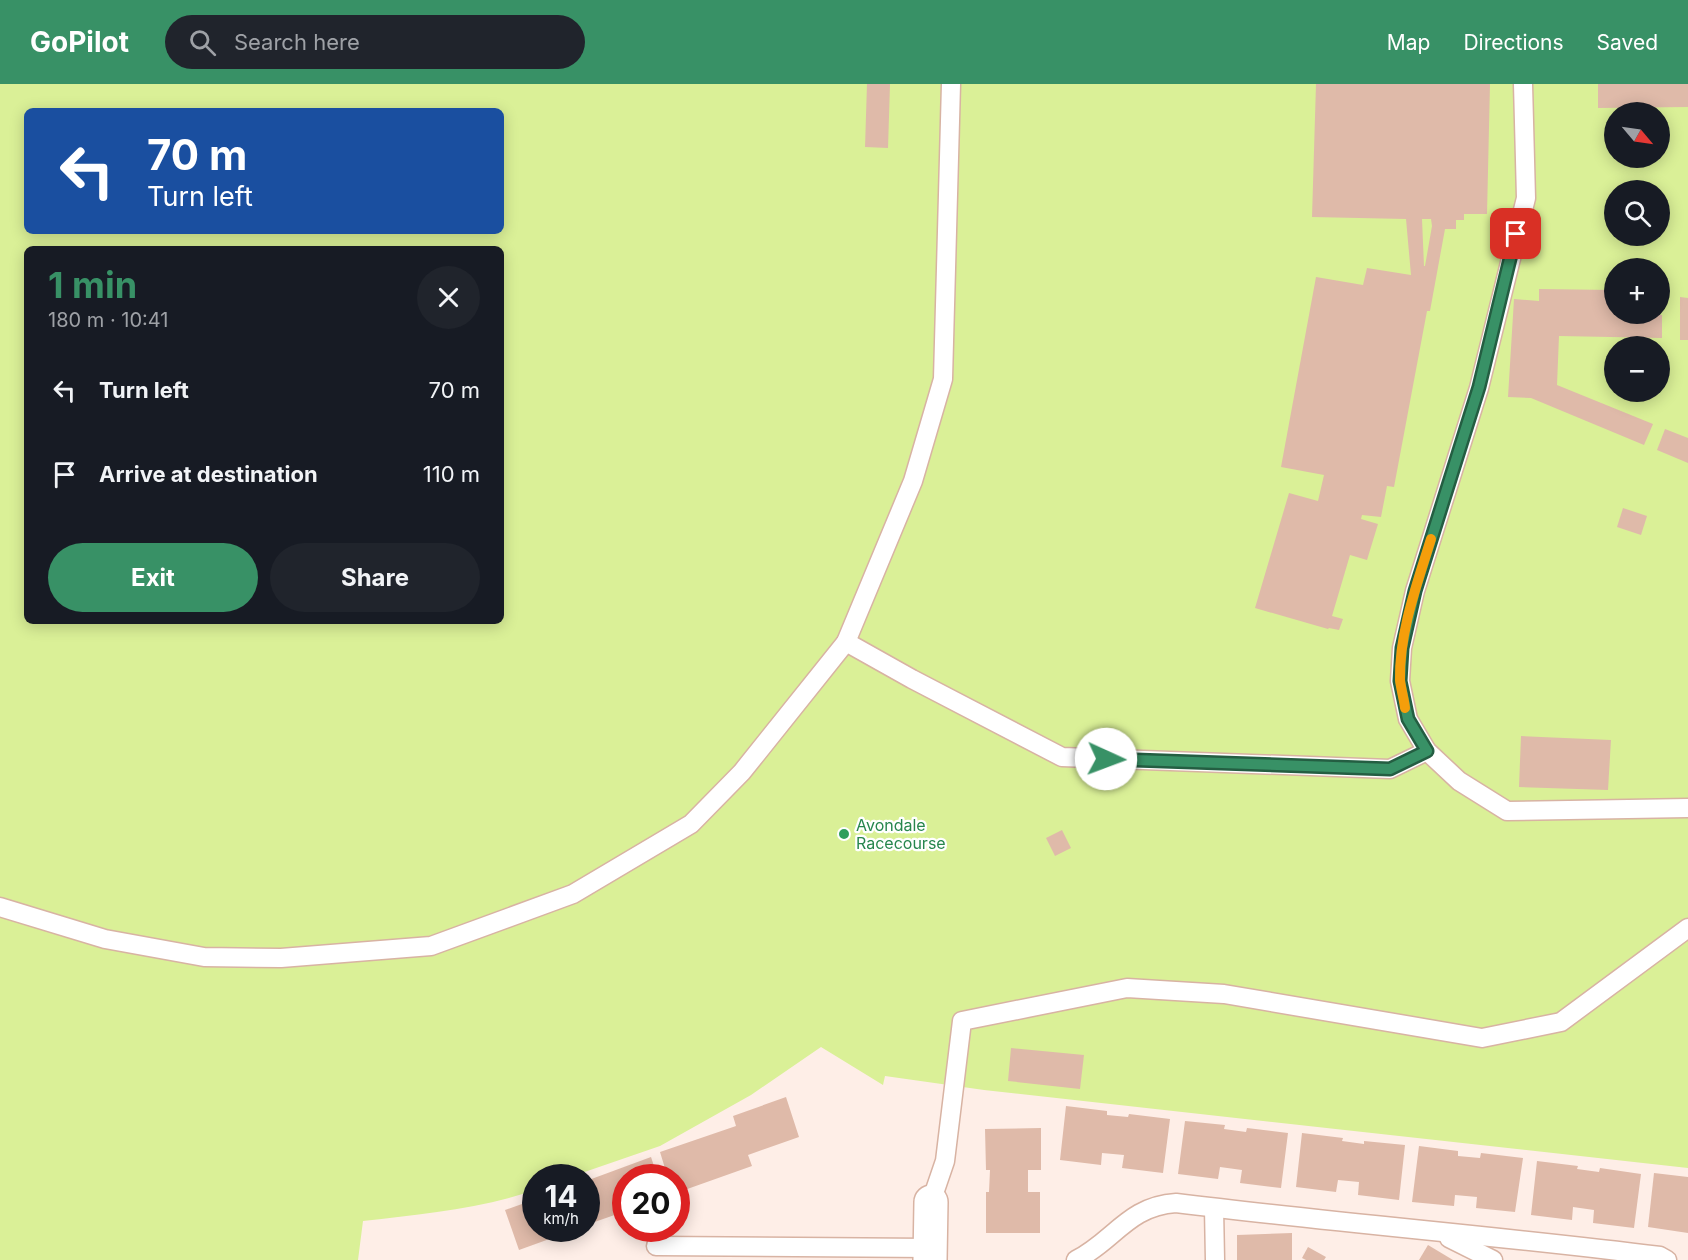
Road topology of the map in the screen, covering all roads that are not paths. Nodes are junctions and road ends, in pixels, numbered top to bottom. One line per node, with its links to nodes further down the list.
1 (951, 84): 3 (lane)
2 (1523, 84): 4 (lane)
3 (846, 642): 4 (lane); 6 (lane)
4 (1427, 751): 5 (lane)
5 (1688, 808)
6 (0, 907)
7 (1688, 928): 8 (lane)
8 (931, 1202): 12 (street)
9 (1214, 1208): 10 (lane); 13 (lane); 14 (lane)
10 (1440, 1233): 15 (lane); 16 (lane)
11 (656, 1246): 12 (lane)
12 (931, 1254)
13 (1076, 1260)
14 (1215, 1260)
15 (1493, 1260)
16 (1667, 1260)

